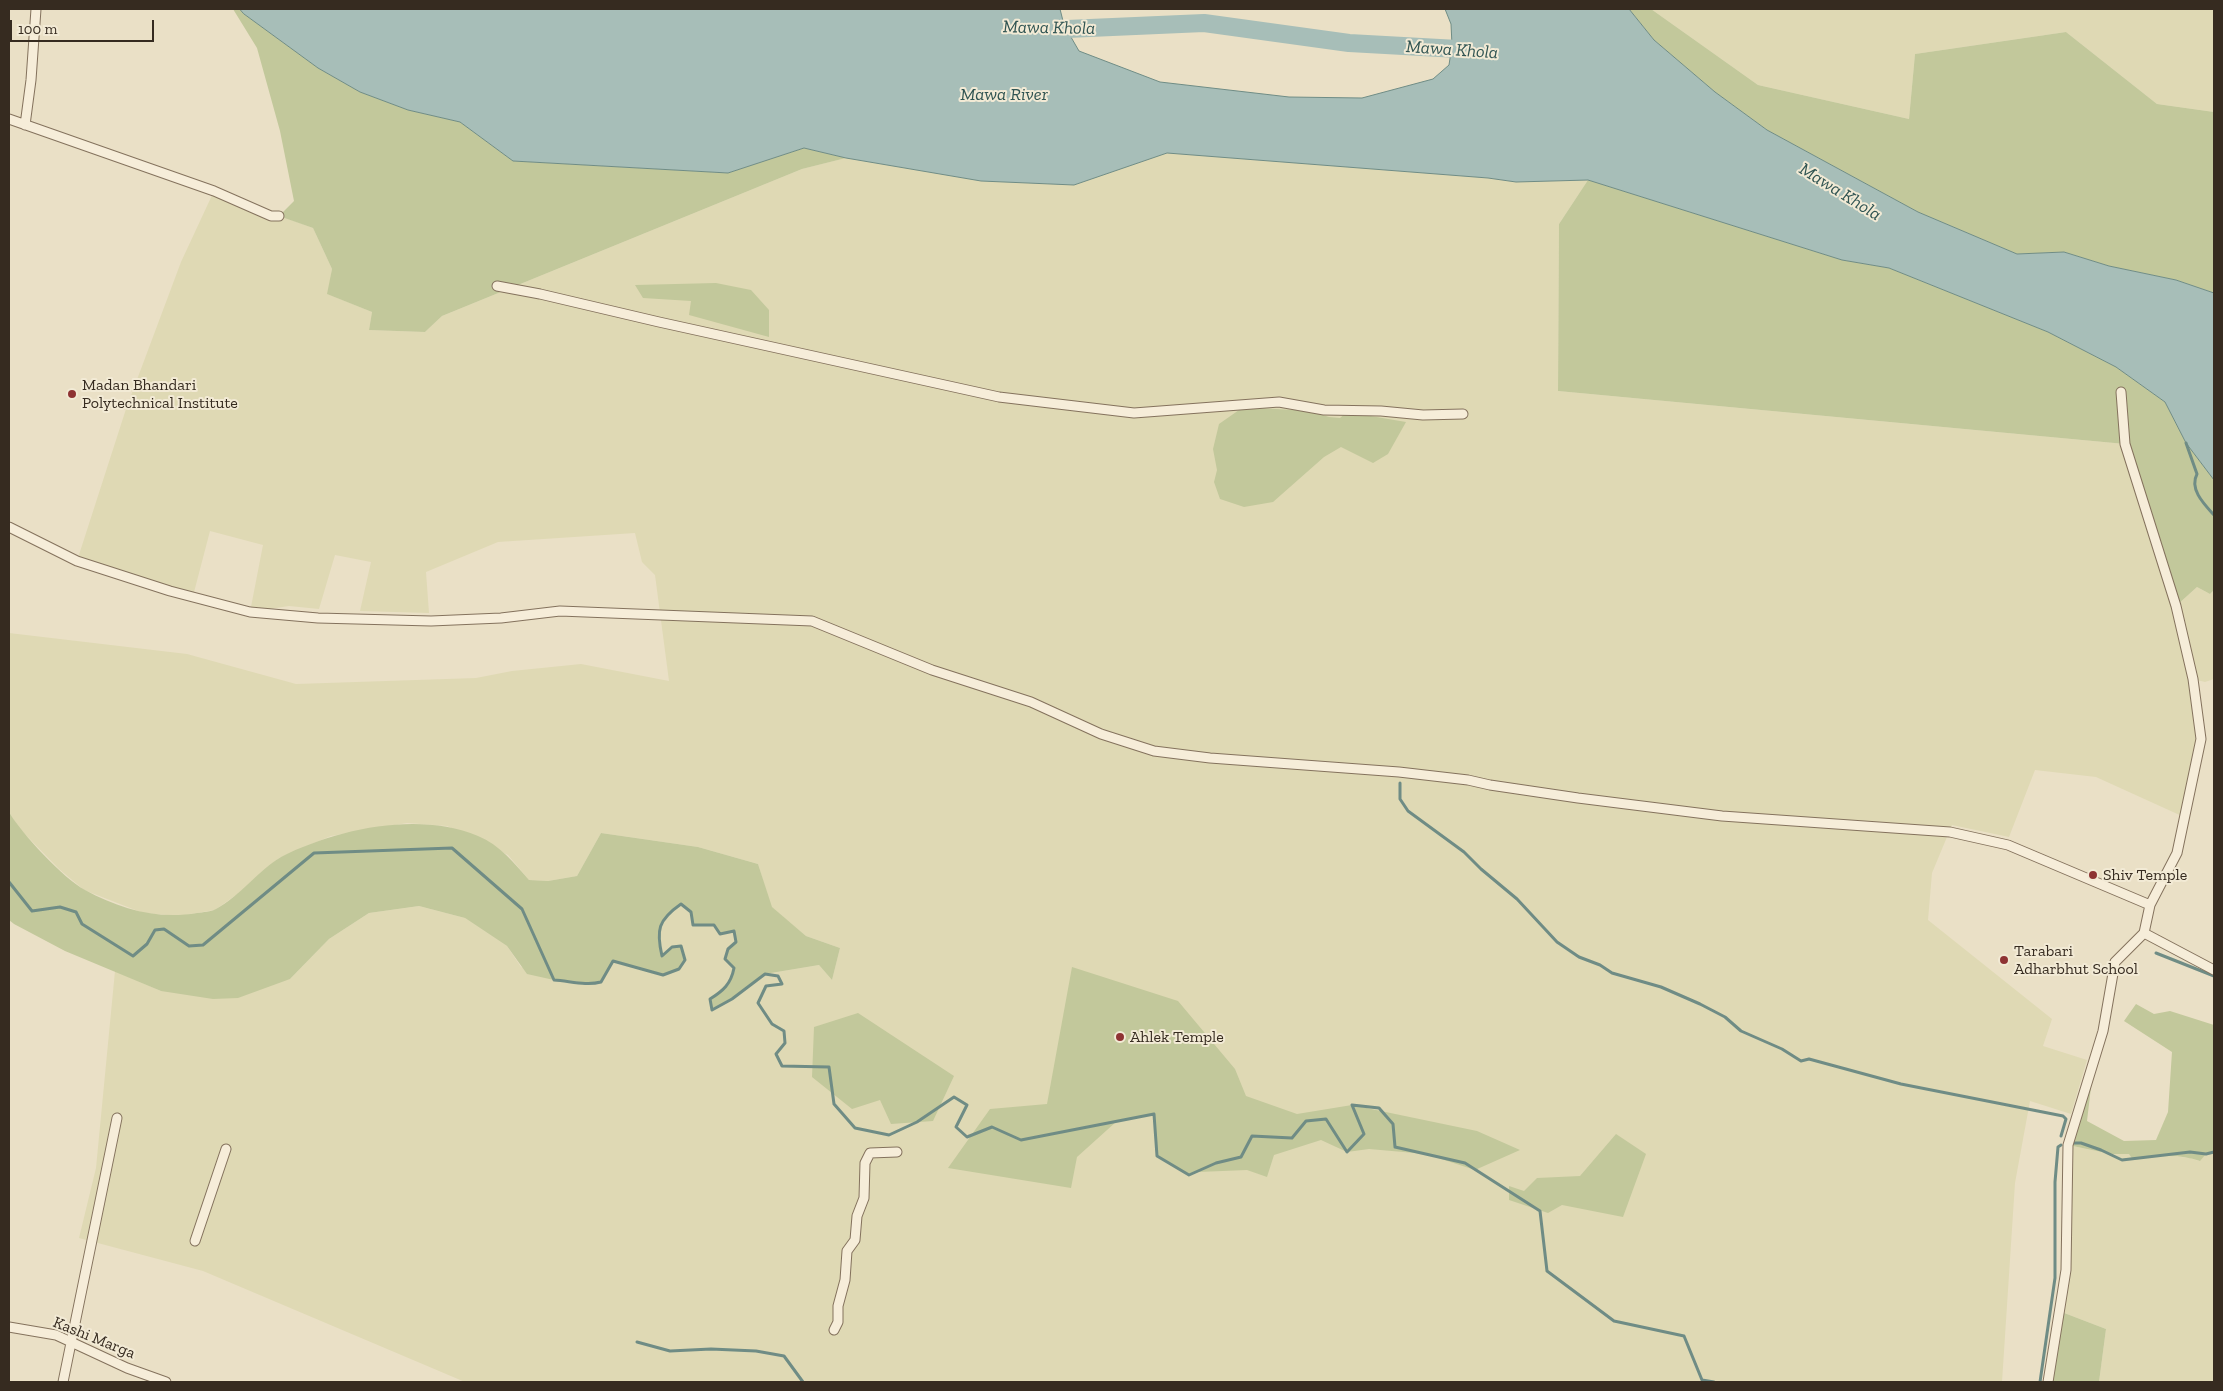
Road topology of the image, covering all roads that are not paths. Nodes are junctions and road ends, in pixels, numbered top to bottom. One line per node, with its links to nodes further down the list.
1 (36, 9): 3 (street)
2 (9, 119): 3 (street)
3 (25, 125): 4 (street)
4 (279, 216)
5 (496, 286): 7 (street)
6 (2120, 392): 9 (street)
7 (1463, 414)
8 (9, 527): 9 (street)
9 (2150, 905): 10 (street)
10 (2144, 932): 11 (street); 21 (street)
11 (2214, 970)
12 (117, 1118): 18 (street)
13 (226, 1150): 15 (street)
14 (897, 1152): 17 (street)
15 (195, 1241)
16 (9, 1327): 18 (street, Kashi Marga)
17 (834, 1330)
18 (72, 1342): 19 (street); 20 (street, Kashi Marga)
19 (63, 1382)
20 (166, 1382)
21 (2048, 1382)

